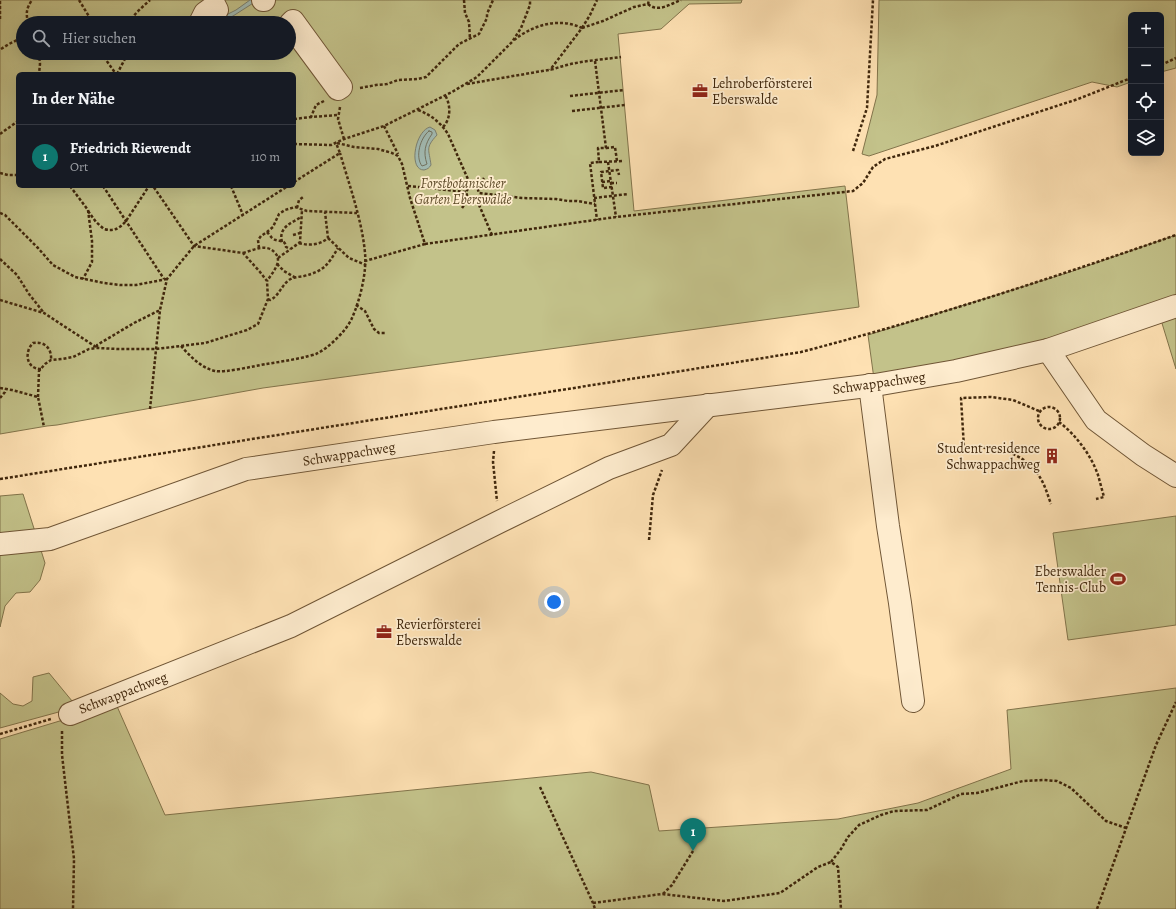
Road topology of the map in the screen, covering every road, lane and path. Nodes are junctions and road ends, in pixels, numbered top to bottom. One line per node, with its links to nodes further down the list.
1 (32, 0): 13 (path)
2 (79, 0): 14 (path)
3 (150, 0): 15 (path)
4 (464, 0): 20 (path)
5 (493, 0): 20 (path)
6 (530, 0): 22 (path)
7 (596, 0): 19 (path)
8 (649, 0): 12 (path)
9 (681, 0): 12 (path)
10 (873, 0): 58 (path)
11 (0, 1): 18 (path)
12 (648, 4): 19 (path)
13 (26, 16)
14 (89, 16)
15 (133, 16)
16 (203, 16): 17 (street)
17 (207, 16)
18 (0, 20)
19 (582, 28): 22 (path); 32 (path)
20 (470, 39): 40 (path)
21 (16, 40): 24 (path)
22 (512, 42): 37 (path)
23 (0, 46): 24 (path)
24 (1, 50)
25 (621, 57): 30 (path)
26 (1176, 58): 31 (path)
27 (40, 60): 33 (path)
28 (106, 60): 34 (path)
29 (124, 60): 35 (path)
30 (595, 61): 32 (path); 39 (path)
31 (1164, 64)
32 (550, 70): 37 (path)
33 (40, 72)
34 (115, 72)
35 (117, 72)
36 (1128, 79): 102 (path)
37 (465, 84): 41 (path)
38 (624, 90): 39 (path)
39 (600, 92): 42 (path); 44 (path)
40 (342, 94): 47 (path); 48 (path)
41 (445, 95): 45 (path); 52 (path)
42 (570, 96)
43 (625, 105): 44 (path)
44 (602, 108): 46 (path); 57 (path)
45 (418, 110): 51 (path); 52 (path)
46 (572, 111)
47 (338, 115): 48 (path); 54 (path)
48 (310, 117): 49 (path)
49 (296, 119)
50 (16, 122): 53 (path)
51 (384, 126): 54 (path); 60 (path)
52 (443, 127): 75 (path)
53 (0, 134)
54 (344, 139): 55 (path)
55 (336, 143): 56 (path); 59 (path); 60 (path)
56 (296, 144)
57 (606, 148): 62 (path); 63 (path)
58 (853, 151)
59 (340, 153): 70 (path); 99 (path)
60 (398, 156): 74 (path)
61 (624, 160): 62 (path)
62 (617, 161): 64 (path)
63 (599, 162): 64 (path); 91 (path)
64 (608, 162): 65 (path)
65 (609, 171): 68 (path); 71 (path); 72 (path)
66 (0, 173): 67 (path)
67 (16, 174)
68 (619, 175)
69 (484, 178): 76 (path)
70 (296, 181)
71 (602, 182): 72 (path); 77 (path)
72 (611, 182): 73 (path); 77 (path)
73 (617, 183)
74 (408, 186): 84 (path); 113 (path)
75 (471, 186): 76 (path); 84 (path)
76 (477, 187): 85 (path)
77 (612, 187): 87 (path)
78 (72, 188): 95 (path)
79 (104, 188): 104 (path)
80 (148, 188): 104 (path)
81 (154, 188): 114 (path)
82 (232, 188): 100 (path)
83 (285, 188): 100 (path)
84 (466, 192): 89 (path)
85 (479, 193): 90 (path); 92 (path)
86 (628, 194): 87 (path)
87 (613, 196): 91 (path); 102 (path)
88 (303, 197): 93 (path)
89 (469, 198): 90 (path); 94 (path)
90 (476, 198): 108 (path)
91 (594, 198): 92 (path)
92 (595, 204): 103 (path)
93 (297, 208): 96 (path); 105 (path)
94 (462, 208)
95 (88, 210): 104 (path); 125 (path)
96 (302, 210): 97 (path); 101 (path)
97 (325, 212): 99 (path); 110 (path)
98 (0, 213): 125 (path)
99 (357, 213): 121 (path)
100 (243, 215): 114 (path)
101 (301, 217): 106 (path); 111 (path)
102 (616, 217): 103 (path)
103 (597, 220): 108 (path)
104 (126, 221): 126 (path)
105 (267, 232): 111 (path); 116 (path)
106 (300, 233): 107 (path); 112 (path)
107 (293, 234)
108 (492, 235): 113 (path)
109 (1176, 235): 153 (path)
110 (328, 238): 112 (path); 117 (path)
111 (282, 242): 115 (path)
112 (299, 243): 115 (path)
113 (425, 244): 121 (path)
114 (194, 246): 118 (path); 126 (path)
115 (288, 247): 119 (path)
116 (259, 248): 118 (path); 119 (path)
117 (338, 248): 123 (path); 124 (path)
118 (243, 253): 127 (path)
119 (278, 258): 122 (path)
120 (0, 259): 133 (path)
121 (365, 261): 123 (path)
122 (277, 264): 124 (path); 127 (path)
123 (366, 265): 130 (path)
124 (296, 278): 128 (path)
125 (83, 279): 126 (path)
126 (166, 279): 132 (path)
127 (267, 281): 128 (path)
128 (268, 299): 135 (path)
129 (0, 300): 133 (path)
130 (356, 305): 134 (path); 135 (path)
131 (1176, 306): 138 (street, Schwappachweg)
132 (160, 310): 136 (path); 137 (path)
133 (44, 314): 136 (path)
134 (386, 333)
135 (181, 346): 137 (path)
136 (96, 348): 137 (path); 139 (path)
137 (156, 349): 147 (path)
138 (1048, 350): 141 (street, Schwappachweg); 152 (street)
139 (51, 360): 140 (path); 140 (path)
140 (41, 369): 144 (path)
141 (870, 385): 146 (street, Schwappachweg); 158 (street)
142 (0, 388): 143 (path)
143 (6, 389): 144 (path); 145 (path)
144 (38, 397): 150 (path)
145 (0, 398)
146 (708, 405): 151 (street, Schwappachweg); 156 (street, Schwappachweg)
147 (150, 409)
148 (1040, 411): 149 (path); 149 (path); 155 (path)
149 (1059, 422): 154 (path)
150 (44, 427)
151 (494, 432): 156 (path); 157 (street, Schwappachweg)
152 (1176, 476)
153 (0, 479)
154 (1096, 498)
155 (1051, 504)
156 (499, 522): 160 (street, Schwappachweg)
157 (0, 544)
158 (913, 701)
159 (1176, 702): 163 (path)
160 (65, 718): 161 (path); 168 (path)
161 (0, 734)
162 (540, 787): 167 (path)
163 (1126, 828): 165 (path); 171 (path)
164 (693, 851): 166 (path)
165 (831, 862): 166 (path); 170 (path)
166 (662, 894): 167 (path)
167 (593, 903): 169 (path)
168 (73, 909)
169 (595, 909)
170 (841, 909)
171 (1097, 909)

